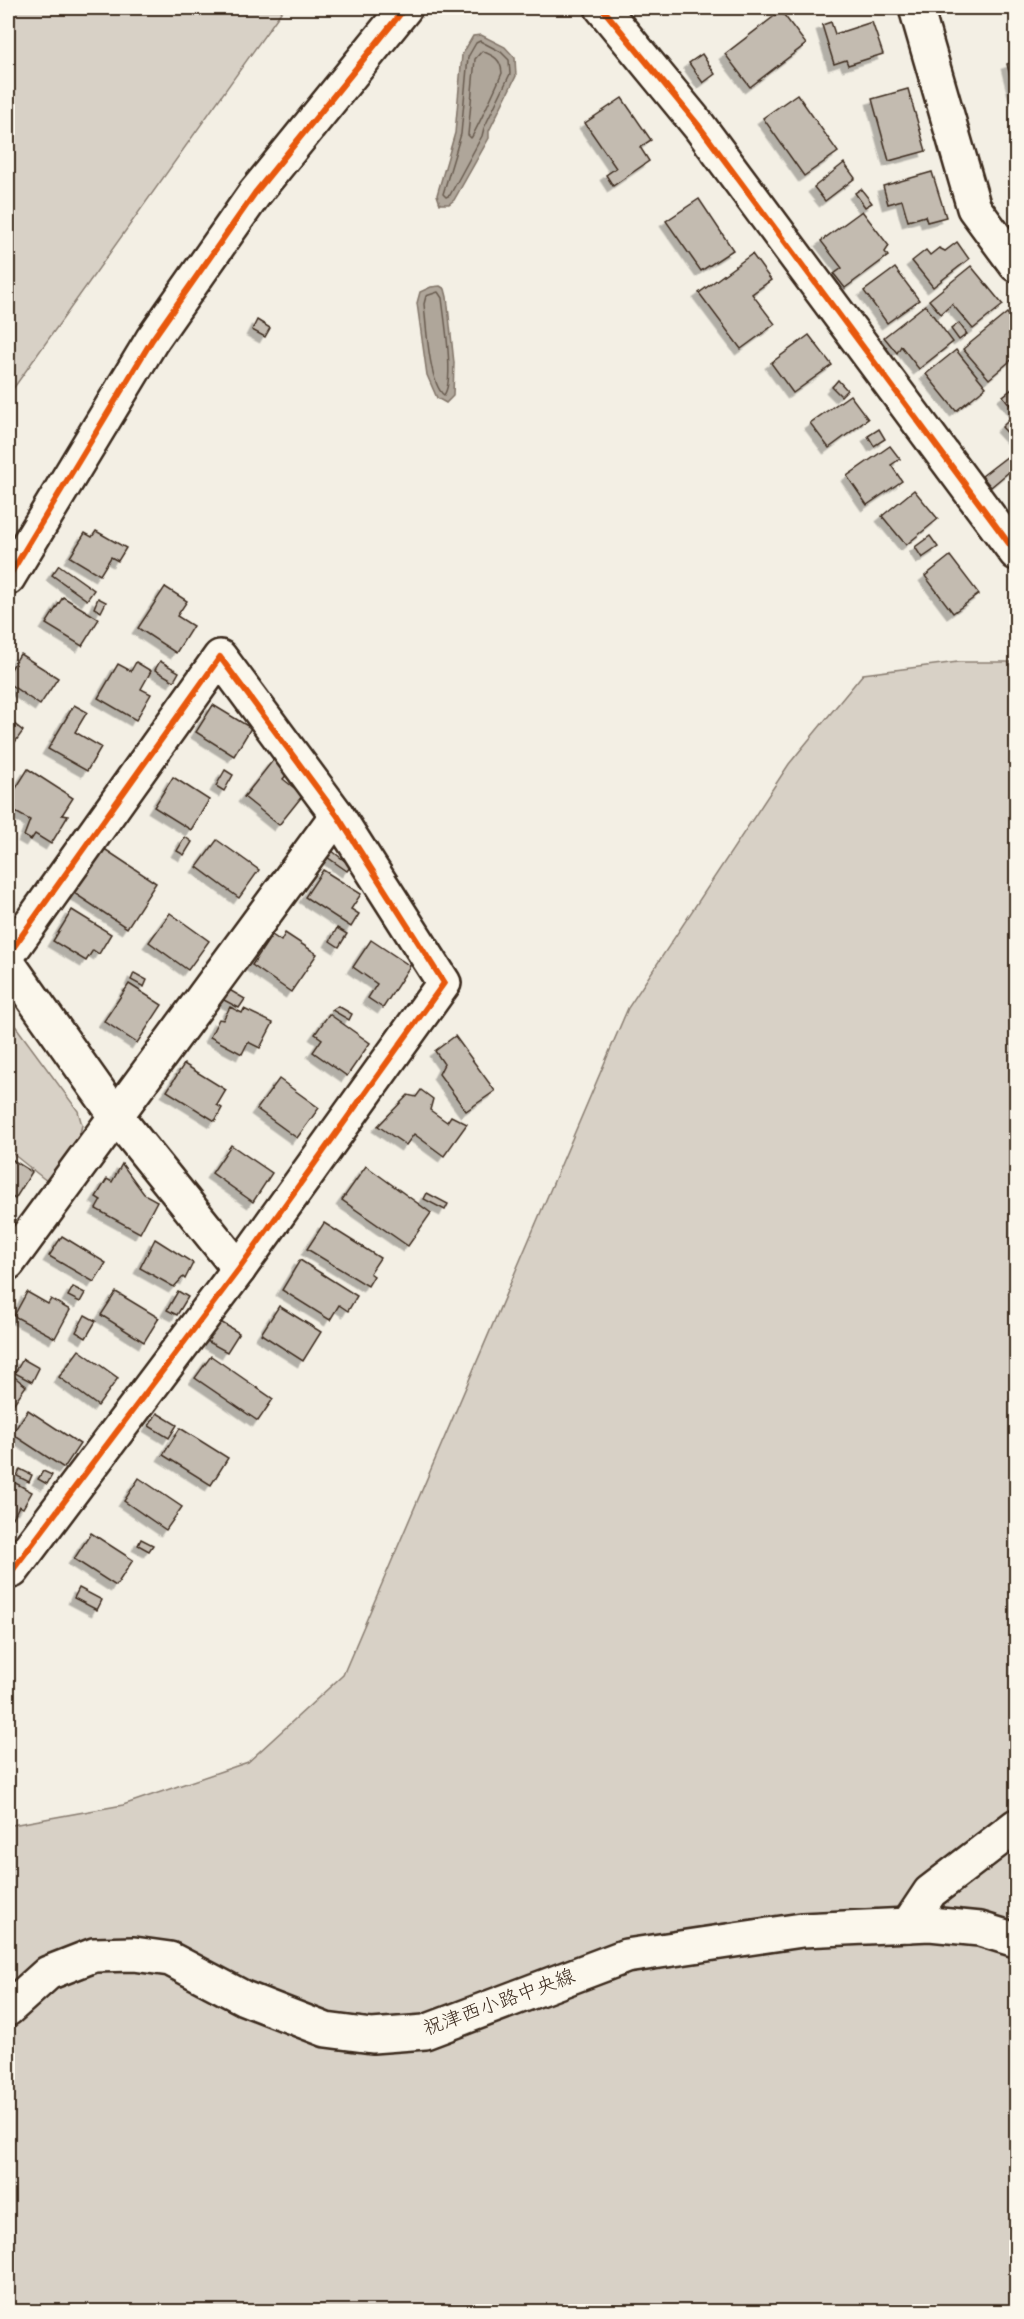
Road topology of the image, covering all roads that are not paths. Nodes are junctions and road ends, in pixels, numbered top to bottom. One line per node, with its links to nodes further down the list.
1 (405, 8): 6 (street)
2 (602, 8): 5 (street)
3 (916, 8): 4 (street)
4 (1017, 265)
5 (1015, 547)
6 (8, 578)
7 (336, 815): 8 (street); 10 (street); 12 (street)
8 (8, 955)
9 (8, 963): 10 (street)
10 (116, 1116): 11 (street); 12 (street)
11 (8, 1263)
12 (240, 1269): 13 (street)
13 (8, 1565)
14 (1017, 1826): 15 (street)
15 (908, 1925): 16 (street, 祝津西小路中央線); 17 (street, 祝津西小路中央線)
16 (1017, 1940)
17 (8, 2009)

